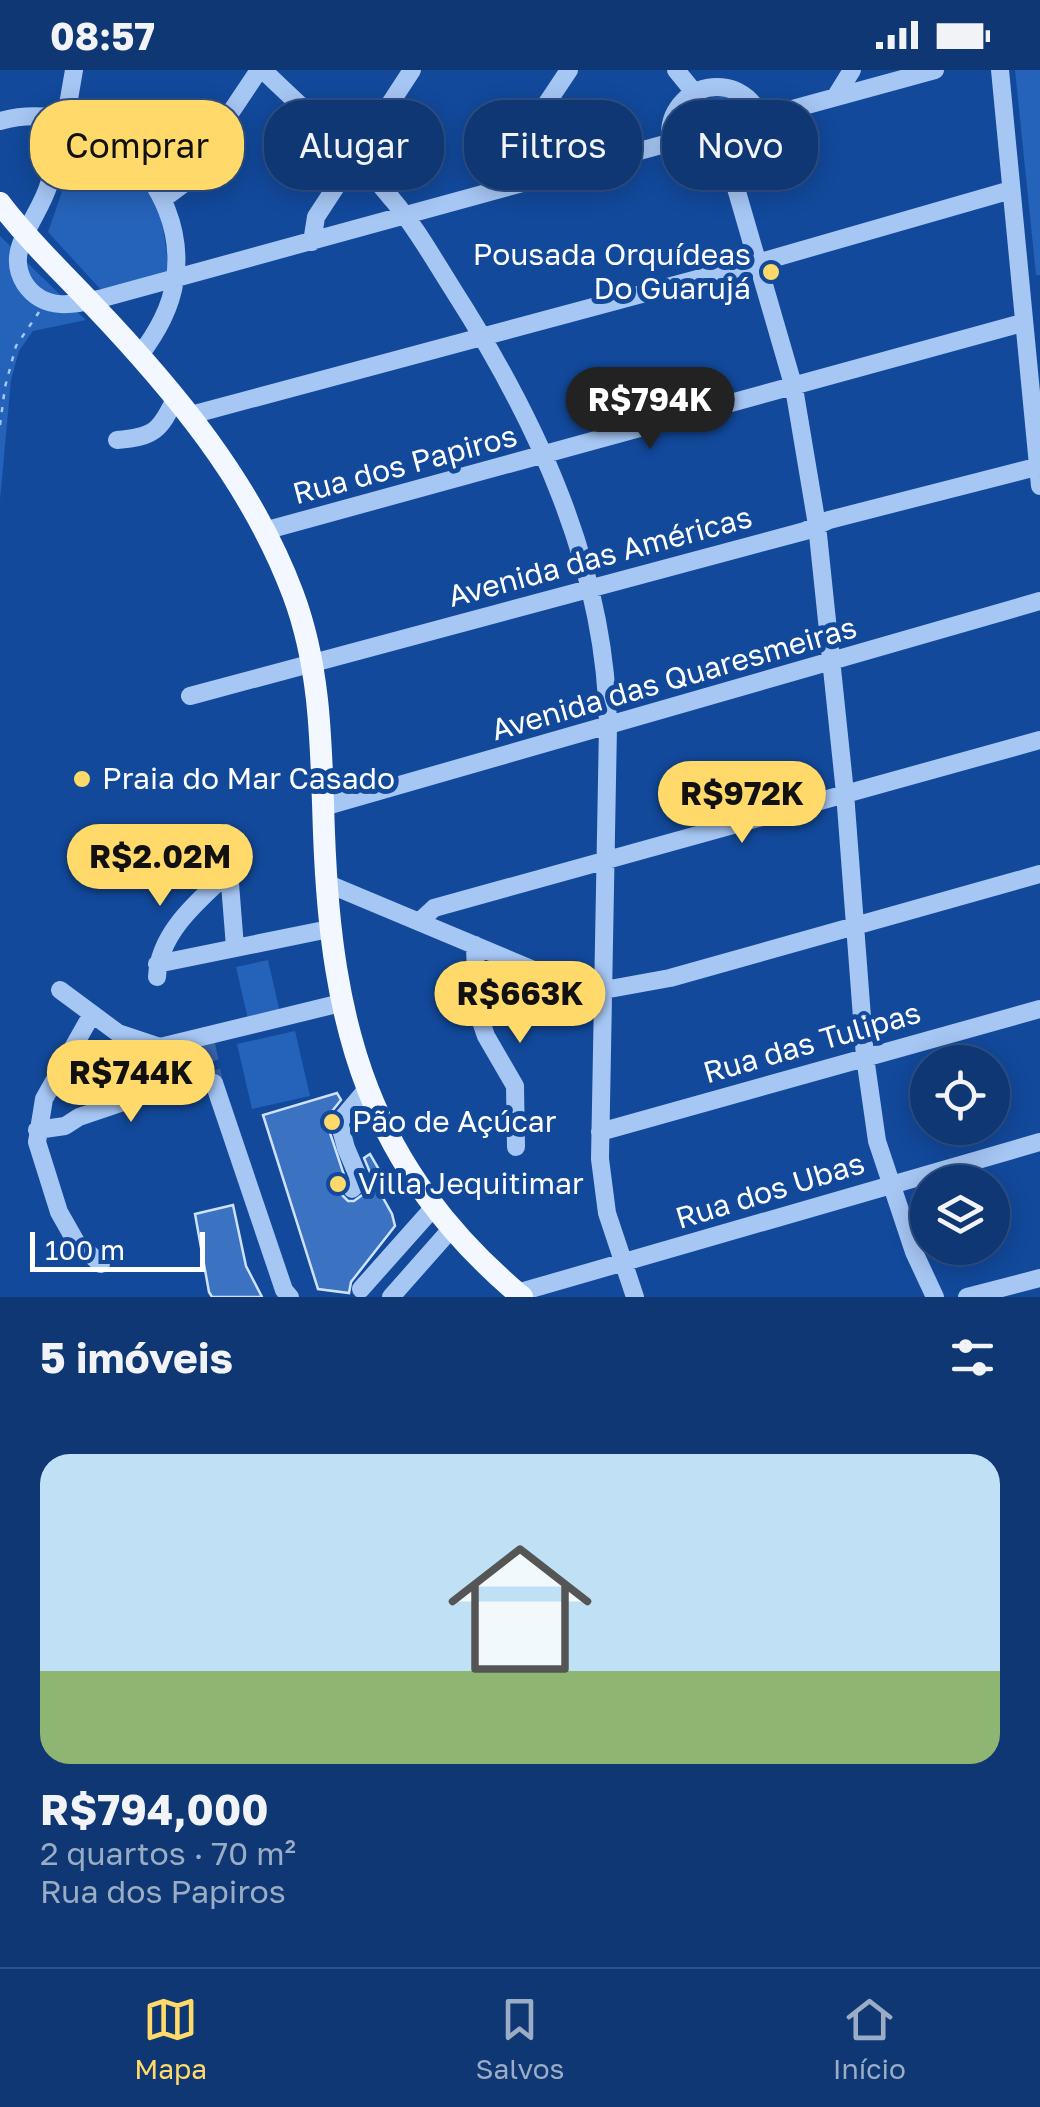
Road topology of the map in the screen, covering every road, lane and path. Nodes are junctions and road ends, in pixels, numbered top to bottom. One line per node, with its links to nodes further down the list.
1 (74, 70): 12 (street)
2 (261, 70): 13 (street); 28 (street)
3 (412, 70): 14 (street)
4 (569, 70): 15 (street)
5 (676, 70): 10 (street)
6 (722, 70): 10 (street)
7 (852, 70): 11 (street)
8 (935, 70): 11 (street)
9 (1000, 70): 27 (street)
10 (702, 90): 16 (street); 17 (street)
11 (836, 96): 18 (street)
12 (69, 100)
13 (293, 100)
14 (393, 100)
15 (549, 100)
16 (690, 100)
17 (748, 100)
18 (818, 101)
19 (30, 117): 20 (street)
20 (0, 121)
21 (47, 190): 31 (street)
22 (158, 190): 28 (street)
23 (334, 190): 32 (street)
24 (383, 190): 30 (street)
25 (497, 190): 30 (street)
26 (736, 190): 33 (street)
27 (1012, 190): 33 (street); 37 (street)
28 (163, 199): 34 (street)
29 (0, 203): 31 (main road)
30 (406, 216): 32 (street); 38 (street)
31 (26, 233): 35 (main road); 36 (street)
32 (312, 242): 34 (street)
33 (757, 263): 38 (street); 41 (street)
34 (175, 278): 35 (street); 39 (street)
35 (90, 301): 36 (street); 39 (main road)
36 (46, 302): 40 (path)
37 (1022, 324): 41 (street, Rua dos Papiros); 47 (street)
38 (482, 336): 43 (street); 46 (street)
39 (140, 356): 42 (main road)
40 (2, 387): 44 (path)
41 (794, 388): 46 (street, Rua dos Papiros); 49 (street)
42 (176, 396): 43 (main road); 45 (street)
43 (191, 415): 50 (main road)
44 (0, 425)
45 (117, 440)
46 (545, 456): 50 (street, Rua dos Papiros); 51 (street)
47 (1035, 462): 48 (street); 49 (street, Avenida das Américas)
48 (1040, 486)
49 (818, 524): 51 (street, Avenida das Américas); 54 (street)
50 (264, 532): 53 (main road)
51 (592, 589): 53 (street, Avenida das Américas); 56 (street)
52 (1040, 602): 54 (street, Avenida das Quaresmeiras)
53 (312, 662): 55 (street, Avenida das Américas); 59 (main road)
54 (834, 662): 56 (street, Avenida das Quaresmeiras); 58 (street)
55 (190, 696)
56 (608, 726): 59 (street, Avenida das Quaresmeiras); 61 (street)
57 (1040, 740): 58 (street)
58 (845, 794): 61 (street); 66 (street)
59 (323, 807): 64 (main road)
60 (226, 832): 62 (street)
61 (604, 859): 65 (street); 71 (street)
62 (228, 873): 69 (street); 69 (street)
63 (1040, 874): 66 (street)
64 (326, 883): 65 (street); 67 (main road)
65 (420, 921): 68 (street)
66 (856, 924): 71 (street); 76 (street)
67 (329, 929): 69 (street); 72 (main road)
68 (475, 945): 71 (street); 82 (street)
69 (235, 948)
70 (60, 990): 74 (street)
71 (604, 990): 80 (street)
72 (342, 1004): 75 (street); 78 (main road)
73 (1040, 1009): 76 (street, Rua das Tulipas)
74 (92, 1014): 75 (street); 79 (street)
75 (160, 1046): 79 (street)
76 (865, 1057): 80 (street, Rua das Tulipas); 83 (street)
77 (210, 1085): 90 (street)
78 (367, 1089): 84 (street); 85 (main road)
79 (38, 1130): 87 (street)
80 (600, 1132): 88 (street)
81 (1040, 1142): 83 (street, Rua dos Ubas)
82 (516, 1147)
83 (889, 1184): 88 (street, Rua dos Ubas); 95 (street)
84 (352, 1189)
85 (434, 1208): 86 (main road); 91 (street)
86 (452, 1228): 92 (main road); 93 (street)
87 (102, 1264)
88 (622, 1264): 92 (street, Rua dos Ubas); 94 (street)
89 (1040, 1278): 96 (street)
90 (287, 1294)
91 (357, 1294)
92 (519, 1295)
93 (391, 1297)
94 (635, 1297)
95 (934, 1297)
96 (968, 1297)

